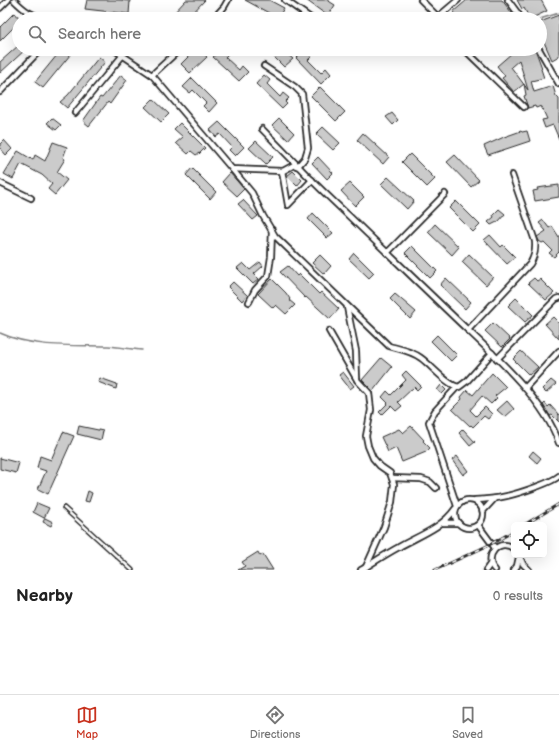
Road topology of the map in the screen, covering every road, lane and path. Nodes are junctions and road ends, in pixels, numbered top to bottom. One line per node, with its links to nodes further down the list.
1 (8, 0): 8 (street)
2 (14, 0): 9 (street)
3 (228, 0): 10 (street)
4 (285, 0): 11 (street)
5 (421, 0): 12 (street)
6 (458, 0): 13 (street)
7 (508, 0): 14 (street)
8 (0, 8)
9 (28, 12)
10 (219, 12)
11 (302, 12)
12 (433, 12)
13 (445, 12)
14 (517, 12)
15 (34, 56): 24 (street)
16 (122, 56): 26 (street)
17 (124, 56): 22 (street)
18 (172, 56): 22 (street)
19 (471, 56): 25 (street)
20 (543, 56): 23 (street)
21 (264, 66): 28 (street)
22 (152, 75): 29 (street)
23 (559, 84)
24 (0, 92)
25 (524, 107)
26 (75, 113)
27 (262, 129): 28 (street)
28 (298, 166): 30 (street); 32 (street)
29 (232, 169): 30 (street); 36 (street)
30 (282, 171): 32 (street)
31 (512, 176): 41 (street)
32 (312, 180): 37 (street)
33 (0, 183): 35 (street)
34 (445, 194): 37 (street)
35 (31, 198)
36 (272, 230): 39 (street); 40 (street)
37 (387, 253): 41 (street)
38 (559, 298): 45 (street)
39 (249, 302)
40 (347, 307): 46 (street); 47 (street)
41 (468, 330): 44 (street)
42 (329, 331): 46 (street)
43 (559, 351): 48 (street)
44 (492, 353): 45 (street); 47 (street)
45 (497, 359): 48 (street)
46 (357, 380): 51 (street)
47 (456, 387): 55 (street)
48 (524, 388): 49 (street)
49 (559, 443)
50 (559, 476): 53 (street)
51 (392, 478): 52 (street); 66 (street)
52 (436, 488)
53 (494, 499): 54 (street); 57 (street)
54 (474, 500): 55 (street); 57 (street)
55 (456, 507): 58 (street); 59 (street)
56 (64, 508): 68 (lane)
57 (483, 511): 60 (street)
58 (443, 523): 59 (street); 66 (street)
59 (458, 523): 60 (street)
60 (478, 525): 62 (street)
61 (511, 547): 62 (street)
62 (495, 548): 65 (street)
63 (519, 558): 71 (street)
64 (520, 558): 72 (street)
65 (491, 563): 67 (street); 70 (street)
66 (366, 567): 69 (street)
67 (494, 569)
68 (132, 570)
69 (361, 570)
70 (486, 570)
71 (514, 570)
72 (529, 570)

